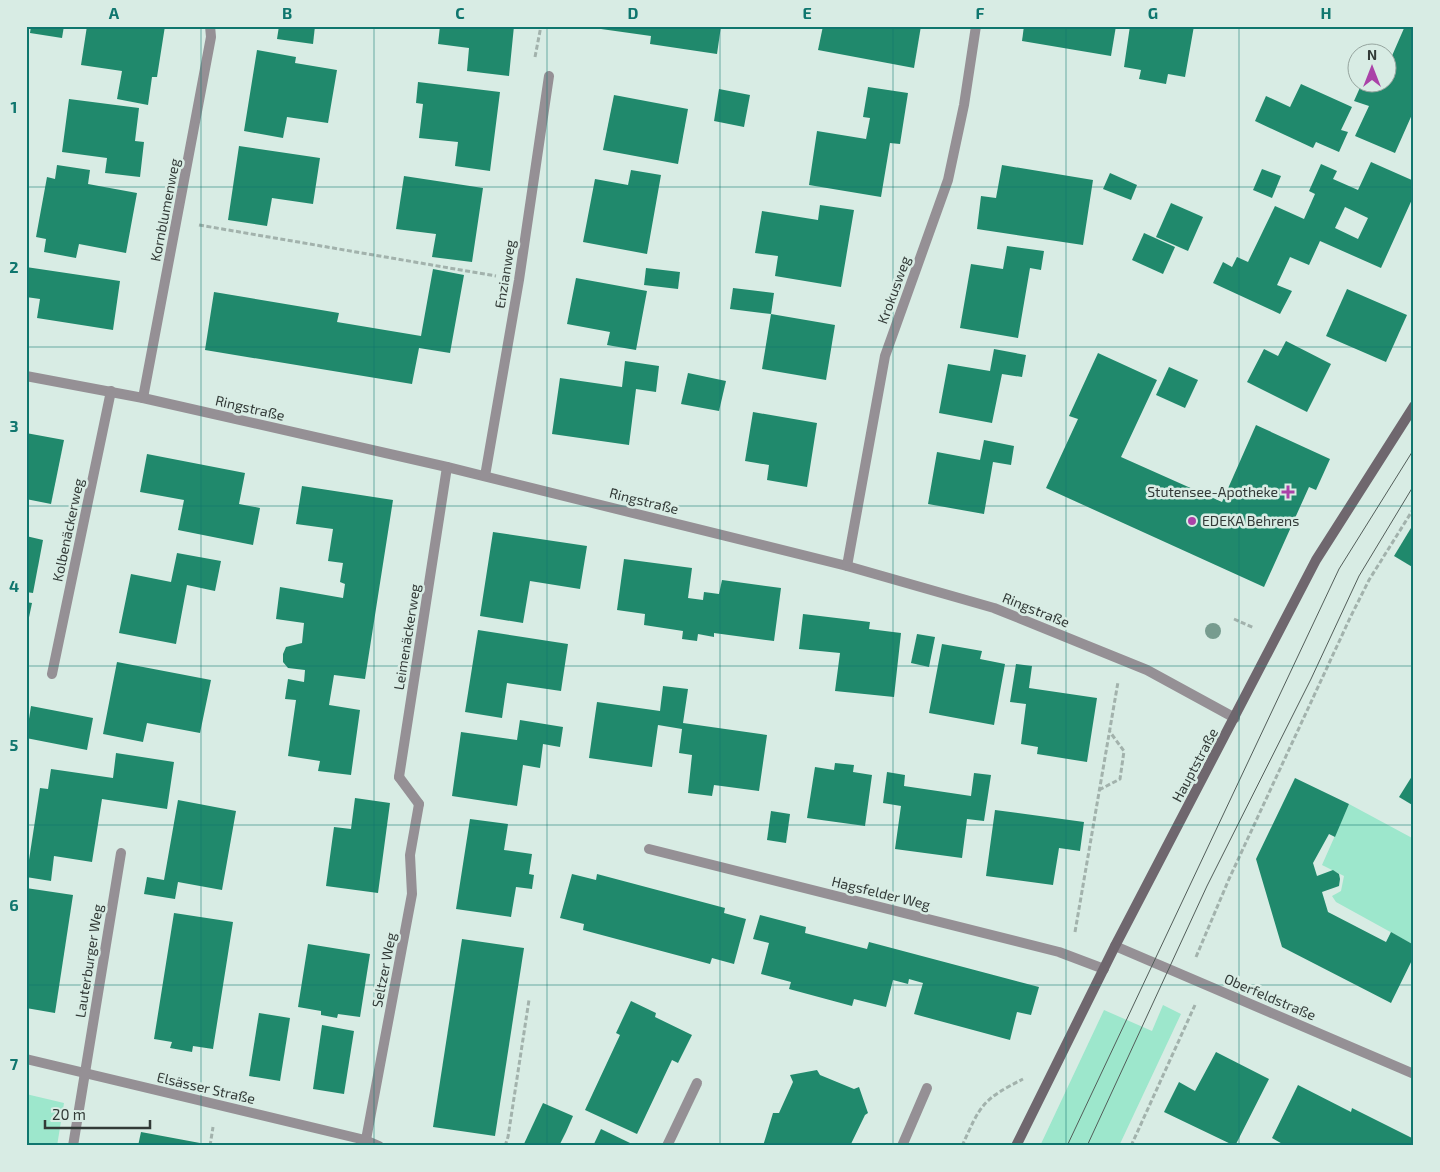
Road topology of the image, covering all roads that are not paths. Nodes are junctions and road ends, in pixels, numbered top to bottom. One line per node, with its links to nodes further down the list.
1 (210, 26): 6 (street, Kornblumenweg)
2 (976, 26): 10 (street, Krokusweg)
3 (549, 76): 9 (street, Enzianweg)
4 (26, 376): 5 (street, Ringstraße)
5 (111, 391): 6 (street, Ringstraße); 11 (street, Kolbenäckerweg)
6 (143, 398): 8 (street, Ringstraße)
7 (1414, 406): 12 (street, Hauptstraße)
8 (447, 467): 9 (street, Ringstraße); 13 (street, Leimenäckerweg)
9 (484, 476): 10 (street, Ringstraße)
10 (847, 566): 12 (street, Ringstraße)
11 (52, 674)
12 (1235, 718): 16 (street, Hauptstraße)
13 (419, 804): 23 (street, Seltzer Weg)
14 (649, 849): 17 (street, Hagsfelder Weg)
15 (121, 853): 19 (street, Lauterburger Weg)
16 (1115, 946): 17 (street, Hauptstraße); 20 (street, Oberfeldstraße)
17 (1104, 969): 28 (street, Hauptstraße)
18 (26, 1059): 19 (street, Elsässer Straße)
19 (85, 1074): 23 (street, Elsässer Straße); 24 (street, Lauterburger Weg)
20 (1414, 1074)
21 (697, 1083): 26 (street)
22 (927, 1088): 27 (street)
23 (365, 1143): 25 (street, Elsässer Straße)
24 (73, 1146)
25 (379, 1146)
26 (667, 1146)
27 (902, 1146)
28 (1016, 1146)

